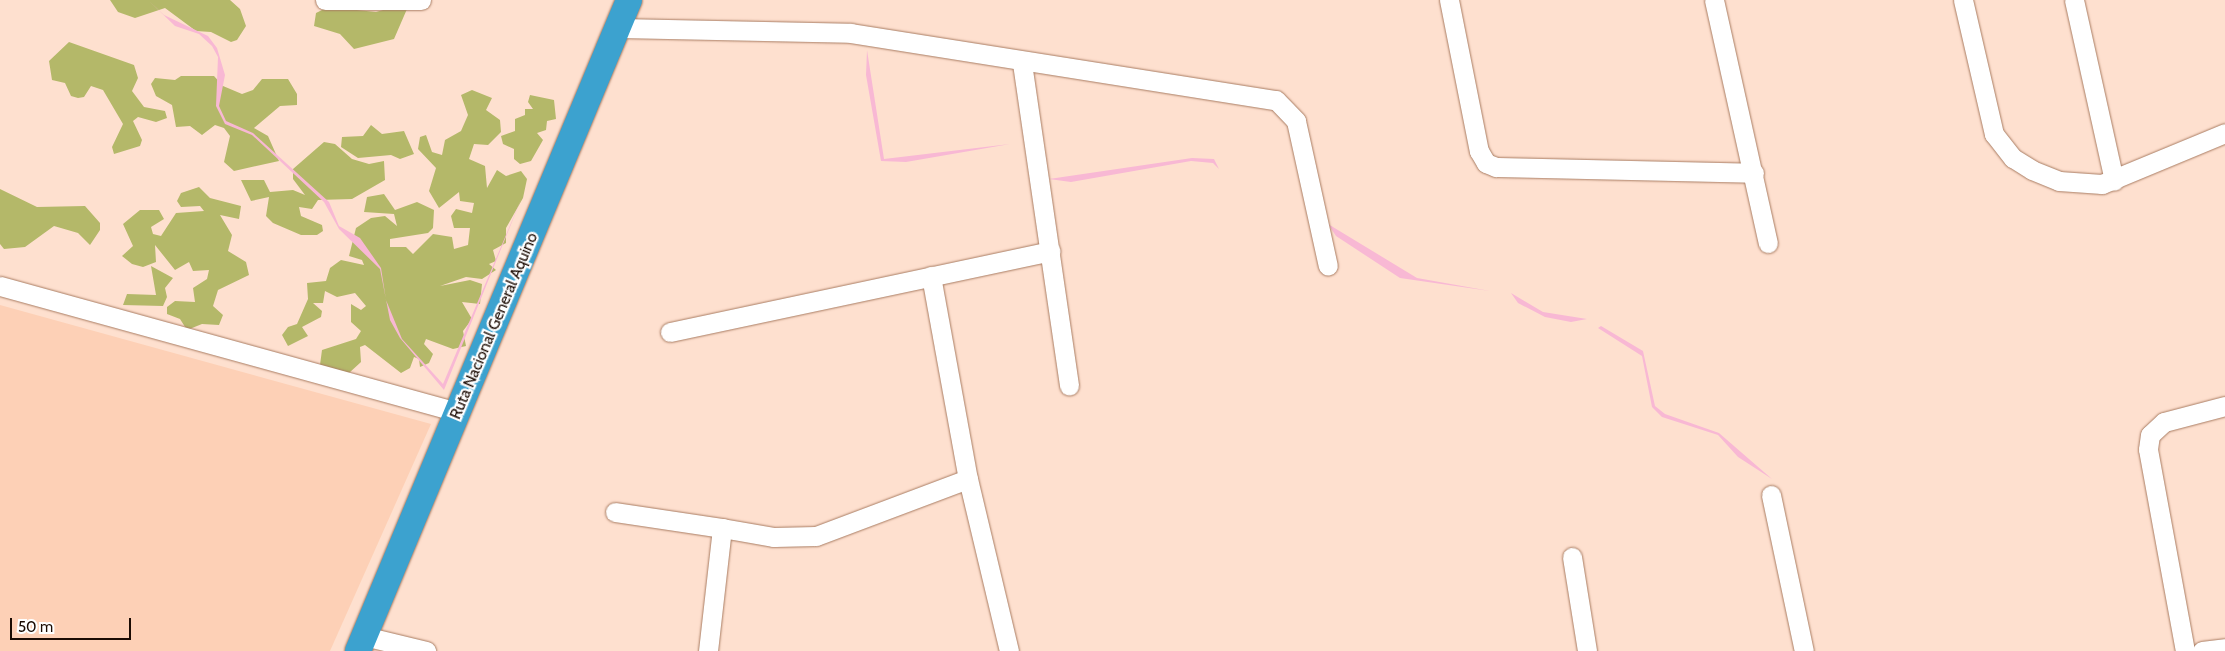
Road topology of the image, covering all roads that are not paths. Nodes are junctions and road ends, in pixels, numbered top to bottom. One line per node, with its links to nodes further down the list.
1 (324, 0): 2 (street)
2 (421, 0)
3 (629, 0): 8 (highway, Ruta Nacional General Aquino)
4 (1449, 0): 11 (street)
5 (1714, 0): 11 (street)
6 (1963, 0): 12 (street)
7 (2074, 0): 12 (street)
8 (618, 28): 9 (street); 21 (highway, Ruta Nacional General Aquino)
9 (1022, 63): 14 (street); 15 (street)
10 (2225, 133): 12 (street)
11 (1754, 173): 13 (street)
12 (2114, 181)
13 (1768, 243)
14 (1050, 251): 16 (street); 19 (street)
15 (1328, 266)
16 (931, 276): 18 (street); 22 (street)
17 (0, 286): 21 (street)
18 (670, 332)
19 (1069, 386)
20 (2225, 406): 34 (street)
21 (458, 412): 27 (highway, Ruta Nacional General Aquino)
22 (968, 479): 25 (street); 31 (street)
23 (1771, 495): 33 (street)
24 (615, 512): 25 (street)
25 (722, 528): 30 (street)
26 (1572, 557): 32 (street)
27 (361, 644): 29 (street)
28 (2225, 648): 35 (street)
29 (426, 651)
30 (708, 651)
31 (1009, 651)
32 (1587, 651)
33 (1804, 651)
34 (2185, 651)
35 (2202, 651)

